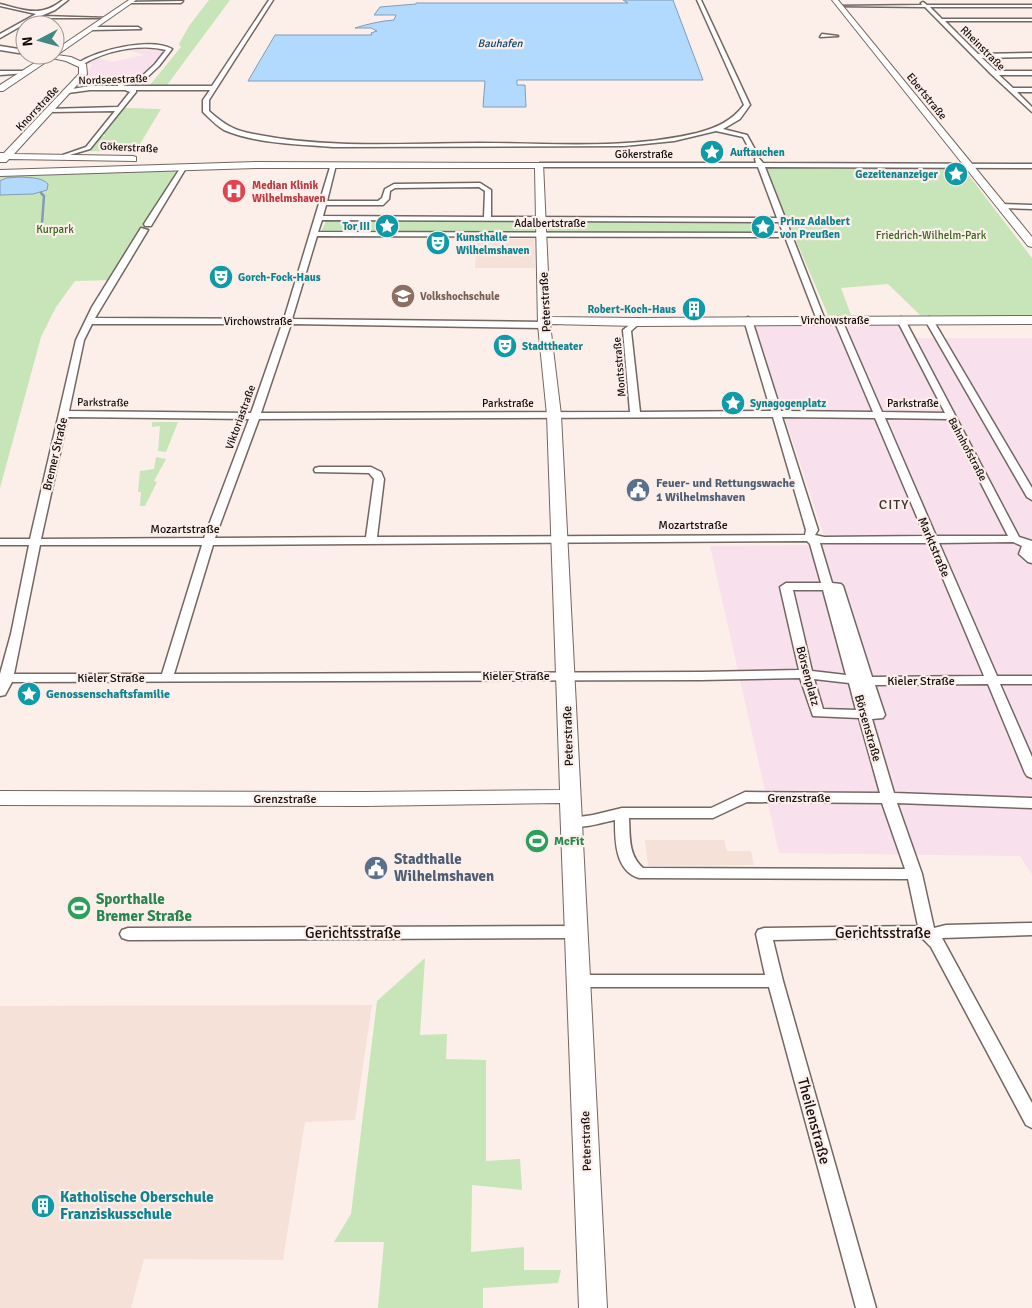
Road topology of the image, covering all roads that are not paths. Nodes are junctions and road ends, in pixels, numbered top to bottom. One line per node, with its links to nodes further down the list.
1 (66, 0): 14 (street)
2 (271, 0): 39 (street)
3 (699, 0): 48 (street)
4 (920, 0): 11 (street, Rheinstraße)
5 (972, 0): 12 (street)
6 (1025, 0): 13 (street)
7 (131, 1): 8 (street); 17 (main road)
8 (182, 2)
9 (838, 3): 11 (street); 57 (main road, Ebertstraße)
10 (0, 5): 14 (street)
11 (926, 6): 12 (street); 18 (street, Rheinstraße)
12 (980, 6): 13 (street)
13 (1032, 6)
14 (46, 12): 15 (street)
15 (39, 15)
16 (65, 17): 17 (street)
17 (107, 18): 21 (main road)
18 (940, 20): 19 (street); 29 (street, Rheinstraße)
19 (1032, 20)
20 (15, 28): 23 (street)
21 (93, 28): 22 (street); 26 (main road)
22 (138, 29)
23 (0, 36)
24 (822, 36): 25 (street)
25 (835, 36)
26 (65, 47)
27 (0, 48): 28 (street)
28 (15, 50)
29 (977, 56): 30 (street); 36 (street, Rheinstraße)
30 (1032, 56)
31 (65, 58): 33 (main road)
32 (37, 65): 35 (main road)
33 (81, 65): 38 (main road, Knorrstraße); 40 (street)
34 (0, 73): 35 (street)
35 (24, 73): 41 (main road)
36 (993, 73): 37 (street); 42 (street, Rheinstraße)
37 (1032, 73)
38 (76, 83): 40 (street, Nordseestraße); 44 (main road, Knorrstraße)
39 (215, 86): 40 (street, Nordseestraße); 48 (street)
40 (121, 87): 44 (street, Nordseestraße); 45 (street)
41 (0, 89)
42 (1012, 90): 43 (street); 47 (street, Rheinstraße)
43 (1032, 90)
44 (68, 91): 46 (main road, Knorrstraße)
45 (119, 109): 46 (street); 49 (street)
46 (50, 110): 52 (main road, Knorrstraße)
47 (1032, 110)
48 (716, 129): 53 (street)
49 (88, 148): 50 (street); 51 (street)
50 (65, 156): 51 (main road, Gökerstraße); 52 (main road, Gökerstraße)
51 (100, 157): 54 (main road, Gökerstraße)
52 (3, 158)
53 (758, 160): 56 (street, Gökerstraße); 57 (street, Gökerstraße); 67 (street)
54 (256, 165): 55 (main road, Gökerstraße); 59 (main road, Gökerstraße)
55 (333, 165): 56 (main road, Gökerstraße); 61 (street, Viktoriastraße)
56 (540, 165): 66 (main road, Peterstraße)
57 (968, 166): 58 (street, Gökerstraße); 62 (main road, Ebertstraße)
58 (1032, 166)
59 (183, 168): 60 (main road, Gökerstraße); 77 (street, Bremer Straße)
60 (0, 173)
61 (322, 205): 64 (street, Viktoriastraße); 65 (street)
62 (1002, 206): 63 (street); 71 (main road, Ebertstraße)
63 (1032, 207)
64 (318, 218): 65 (street, Adalbertstraße); 68 (street, Viktoriastraße)
65 (487, 218): 66 (street, Adalbertstraße)
66 (543, 218): 67 (street, Adalbertstraße); 69 (main road, Peterstraße)
67 (782, 220): 70 (street)
68 (313, 234): 69 (street, Adalbertstraße); 78 (street, Viktoriastraße)
69 (542, 234): 70 (street, Adalbertstraße); 79 (main road, Peterstraße)
70 (788, 235): 73 (street)
71 (1032, 244)
72 (748, 320): 73 (main road, Virchowstraße); 80 (main road, Virchowstraße); 84 (street, Börsenstraße)
73 (821, 320): 74 (main road, Virchowstraße)
74 (838, 320): 75 (main road, Virchowstraße); 87 (street, Marktstraße)
75 (901, 320): 81 (main road, Virchowstraße); 88 (street, Bahnhofstraße)
76 (1032, 320): 81 (main road, Virchowstraße)
77 (89, 321): 78 (street, Virchowstraße); 82 (street, Bremer Straße)
78 (287, 322): 79 (street, Virchowstraße); 86 (street, Viktoriastraße)
79 (544, 322): 80 (main road, Virchowstraße); 85 (main road, Peterstraße)
80 (637, 322): 83 (street, Montsstraße)
81 (932, 324): 90 (street)
82 (64, 414): 86 (street, Parkstraße); 97 (street, Bremer Straße)
83 (635, 414): 84 (street, Parkstraße); 85 (street, Parkstraße)
84 (776, 414): 87 (street, Parkstraße); 91 (street, Börsenstraße)
85 (554, 415): 86 (street, Parkstraße); 92 (main road, Peterstraße)
86 (255, 416): 98 (street, Viktoriastraße)
87 (879, 416): 88 (street, Parkstraße); 94 (street, Marktstraße)
88 (951, 416): 93 (street, Bahnhofstraße)
89 (319, 470): 95 (street)
90 (1032, 498)
91 (809, 537): 92 (street, Mozartstraße); 94 (street, Mozartstraße); 101 (street, Börsenstraße)
92 (558, 539): 95 (street, Mozartstraße); 103 (main road, Peterstraße)
93 (1015, 539): 94 (street, Mozartstraße); 99 (street)
94 (931, 540): 108 (street, Marktstraße)
95 (371, 541): 98 (street, Mozartstraße)
96 (0, 542): 97 (street, Mozartstraße)
97 (35, 542): 98 (street, Mozartstraße); 105 (street, Bremer Straße)
98 (208, 543): 104 (street, Viktoriastraße)
99 (1030, 545): 100 (street)
100 (1032, 560)
101 (828, 586): 102 (street, Börsenplatz); 107 (street, Börsenstraße)
102 (806, 675): 103 (street, Kieler Straße); 107 (street, Kieler Straße); 110 (street, Börsenplatz)
103 (566, 676): 104 (street, Kieler Straße); 112 (main road, Peterstraße)
104 (167, 677): 105 (street, Kieler Straße)
105 (3, 678): 109 (street, Bremer Straße)
106 (1032, 680): 108 (street, Kieler Straße)
107 (861, 681): 108 (street, Kieler Straße); 110 (street, Börsenstraße)
108 (992, 681): 111 (street, Marktstraße)
109 (0, 692)
110 (864, 714): 114 (street, Börsenstraße)
111 (1032, 773)
112 (570, 796): 113 (main road, Grenzstraße); 117 (main road, Peterstraße)
113 (0, 798)
114 (888, 798): 115 (street, Grenzstraße); 116 (street, Grenzstraße); 118 (street, Börsenstraße)
115 (1032, 803)
116 (622, 813): 117 (street, Grenzstraße); 118 (street)
117 (571, 822): 120 (main road, Peterstraße)
118 (914, 874): 123 (street, Börsenstraße)
119 (1032, 929): 123 (street, Gerichtsstraße)
120 (578, 932): 121 (street, Gerichtsstraße); 124 (main road, Peterstraße)
121 (128, 934)
122 (764, 934): 123 (street, Gerichtsstraße); 125 (street, Theilenstraße)
123 (928, 935): 126 (street, Börsenstraße)
124 (580, 981): 125 (street); 127 (main road, Peterstraße)
125 (775, 981): 128 (street, Theilenstraße)
126 (1032, 1120)
127 (592, 1308)
128 (866, 1308)

